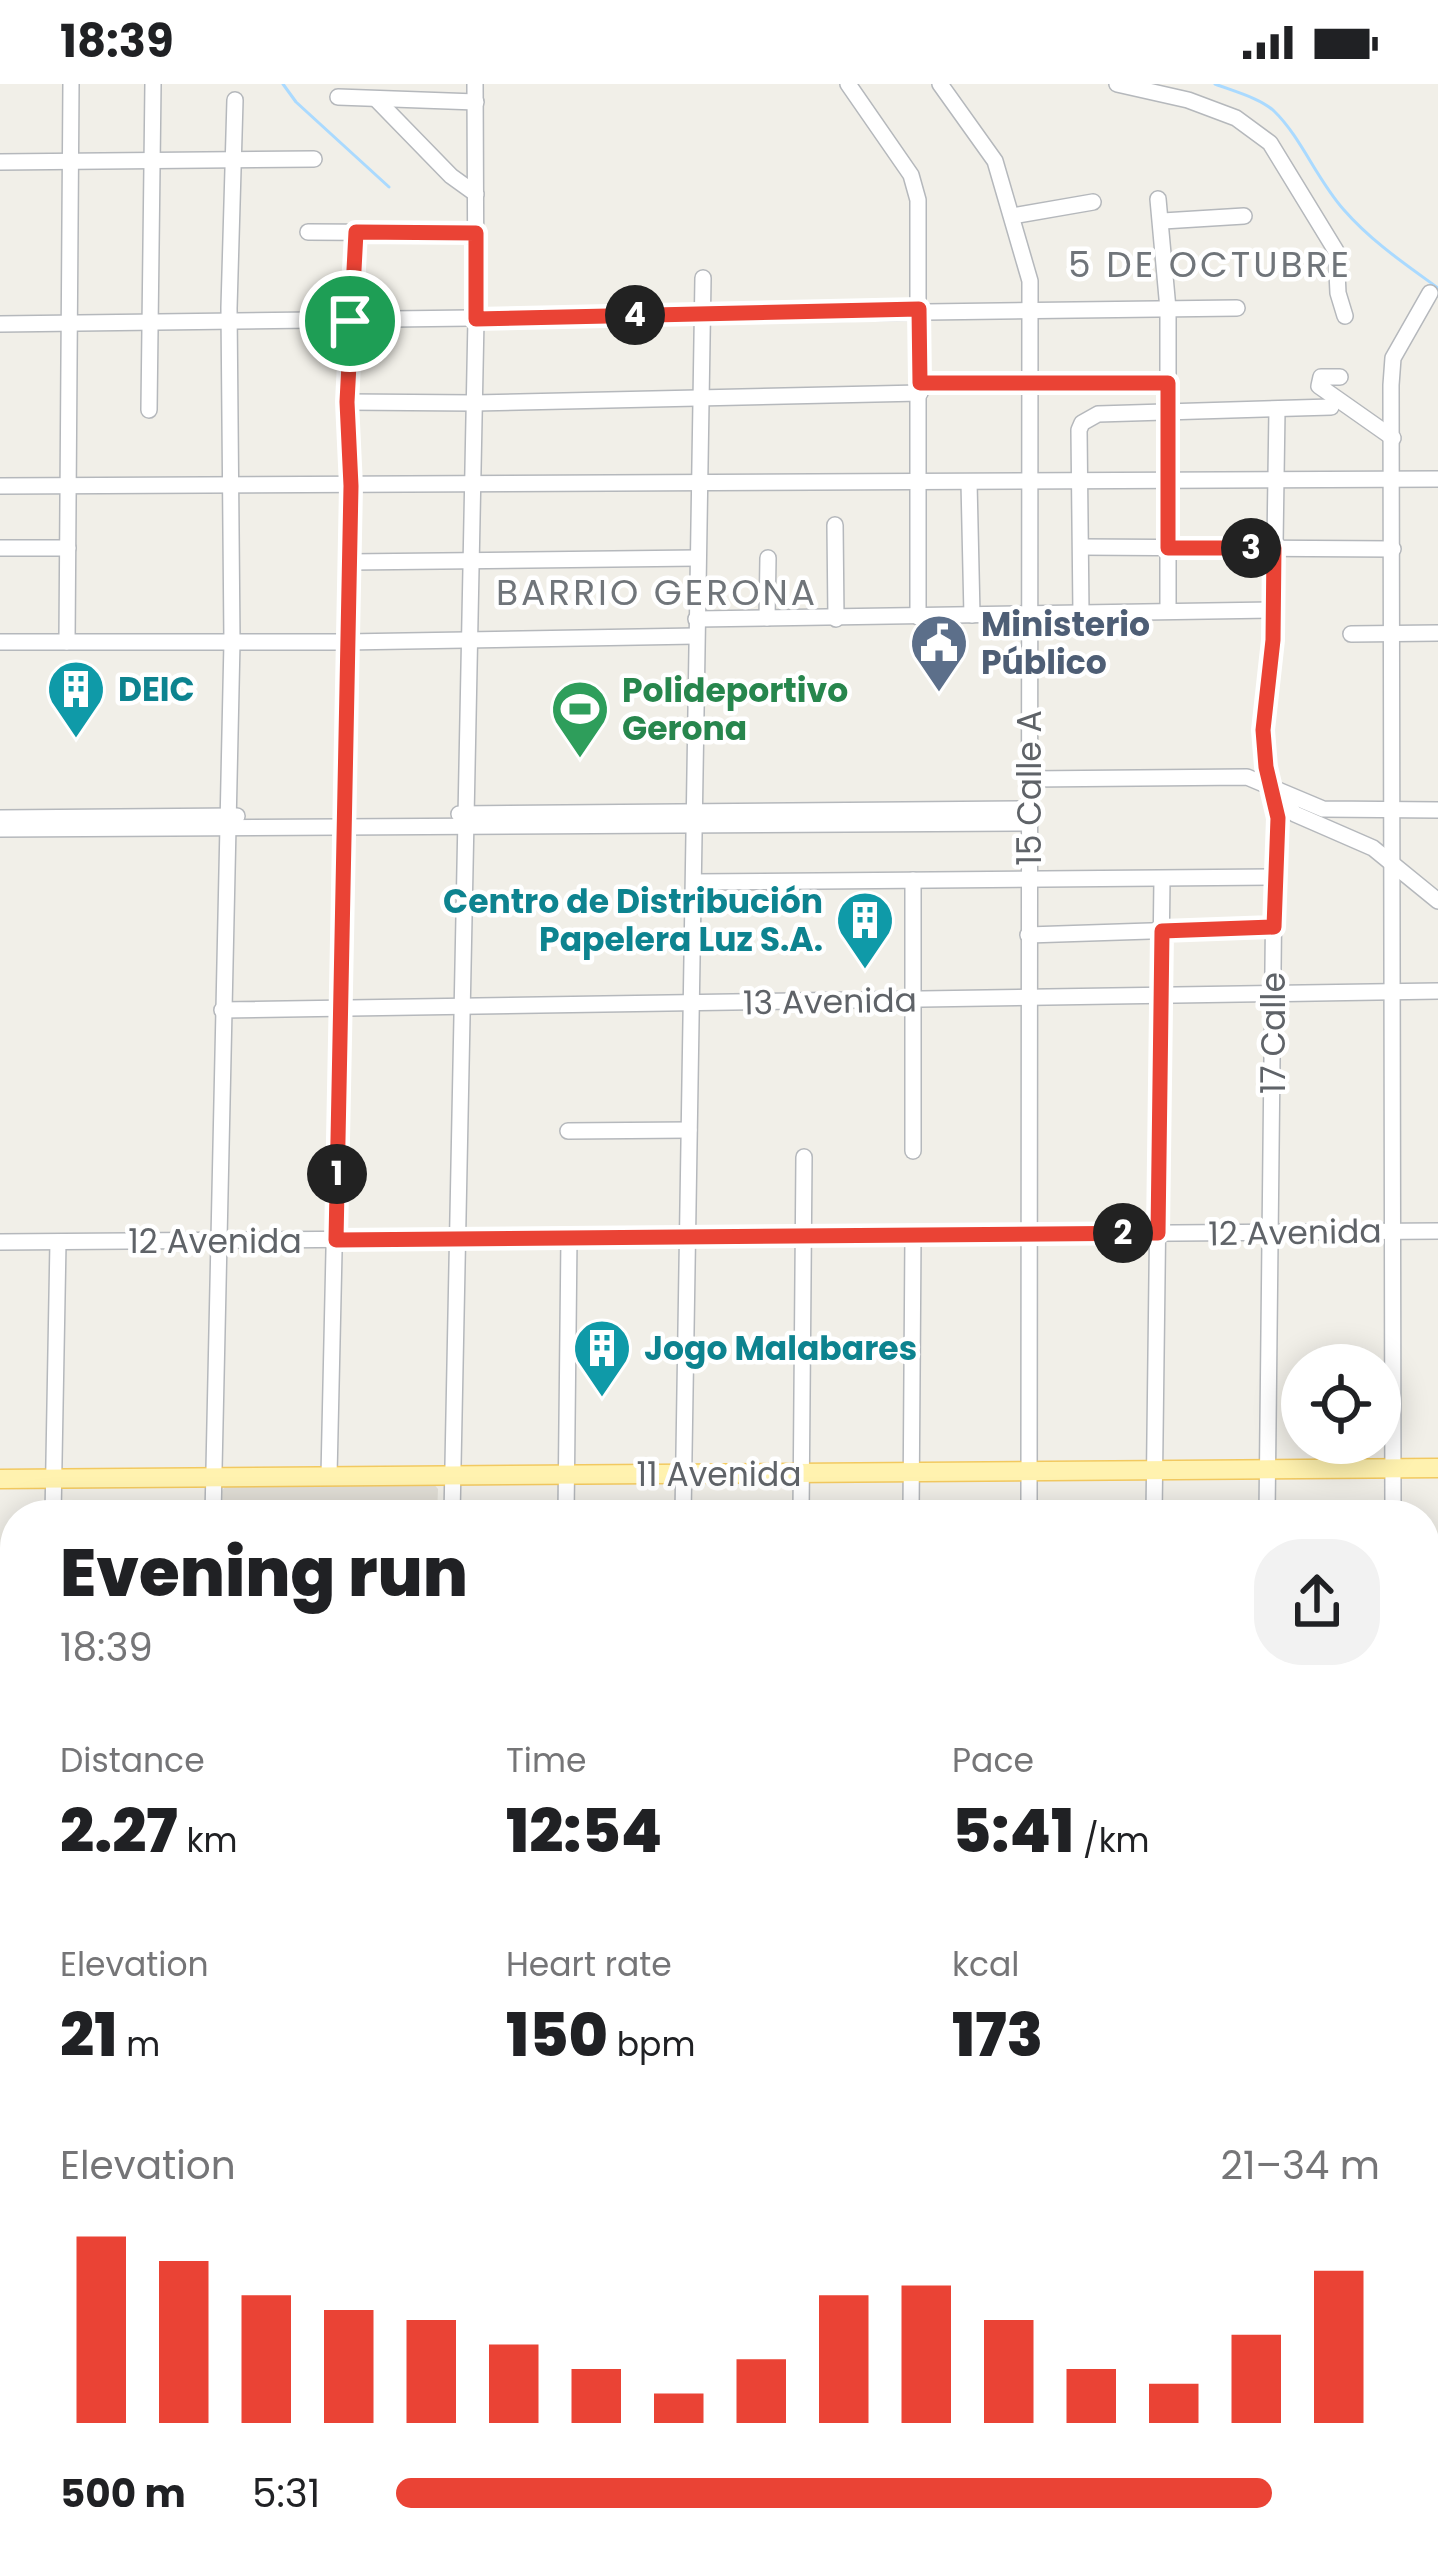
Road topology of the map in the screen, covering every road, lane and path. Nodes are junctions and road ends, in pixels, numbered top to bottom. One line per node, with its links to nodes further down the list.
1 (71, 84): 12 (street)
2 (153, 84): 13 (street)
3 (848, 84): 27 (street)
4 (940, 84): 18 (street, 15 Calle A)
5 (1117, 84): 31 (street)
6 (476, 93): 9 (street); 15 (street)
7 (338, 97): 9 (street)
8 (235, 100): 11 (street)
9 (376, 100): 15 (street)
10 (314, 159): 11 (street)
11 (236, 160): 13 (street); 33 (street)
12 (72, 161): 13 (street); 14 (street); 36 (street)
13 (152, 161): 34 (street)
14 (0, 162)
15 (476, 194): 23 (street)
16 (1158, 199): 20 (street)
17 (1093, 202): 18 (street)
18 (1013, 216): 29 (street, 15 Calle A)
19 (1244, 216): 20 (street)
20 (1163, 220): 28 (street)
21 (308, 232): 22 (street)
22 (356, 232): 23 (street); 35 (street)
23 (476, 233): 32 (street)
24 (703, 278): 30 (street)
25 (1430, 292): 49 (street)
26 (1237, 308): 28 (street)
27 (919, 309): 29 (street); 30 (street); 41 (street)
28 (1168, 309): 29 (street); 40 (street)
29 (1031, 310): 39 (street, 15 Calle A)
30 (702, 314): 32 (street); 42 (street)
31 (1345, 316)
32 (476, 319): 35 (street); 44 (street)
33 (230, 320): 34 (street); 35 (street); 63 (street)
34 (152, 321): 36 (street); 46 (street)
35 (350, 321): 43 (street)
36 (70, 322): 37 (street); 61 (street)
37 (0, 324)
38 (1340, 377): 49 (street)
39 (1031, 383): 40 (street); 41 (street); 57 (street, 15 Calle A)
40 (1168, 383): 47 (street)
41 (920, 388): 42 (street); 55 (street)
42 (700, 397): 44 (street); 58 (street)
43 (347, 402): 44 (street); 62 (street)
44 (474, 403): 59 (street)
45 (1330, 407): 48 (street)
46 (149, 410)
47 (1168, 410): 48 (street); 53 (street); 54 (street)
48 (1277, 410): 51 (street, 17 Calle)
49 (1393, 438): 52 (street)
50 (1438, 479): 52 (street)
51 (1275, 480): 52 (street); 54 (street); 69 (street, 17 Calle)
52 (1393, 480): 70 (street)
53 (1079, 481): 54 (street); 57 (street); 65 (street)
54 (1166, 481): 68 (street)
55 (920, 482): 56 (street); 58 (street); 80 (street)
56 (969, 482): 57 (street); 79 (street)
57 (1031, 482): 78 (street, 15 Calle A)
58 (699, 484): 59 (street); 71 (street)
59 (472, 485): 62 (street); 74 (street)
60 (0, 486): 61 (street)
61 (69, 486): 63 (street); 67 (street)
62 (351, 486): 63 (street); 73 (street)
63 (230, 487): 90 (street)
64 (836, 525): 82 (street)
65 (1081, 547): 68 (street); 77 (street)
66 (0, 548): 67 (street)
67 (68, 548): 89 (street)
68 (1168, 548): 69 (street); 76 (street)
69 (1274, 548): 70 (street); 75 (street, 17 Calle)
70 (1393, 549): 84 (street)
71 (698, 558): 74 (street); 83 (street)
72 (768, 558): 81 (street)
73 (350, 562): 74 (street); 91 (street)
74 (471, 562): 87 (street)
75 (1274, 610): 76 (street); 93 (street, 17 Calle)
76 (1168, 611): 77 (street)
77 (1081, 613): 78 (street)
78 (1030, 614): 79 (street); 92 (street, 15 Calle A)
79 (972, 615): 80 (street)
80 (919, 616): 82 (street)
81 (767, 618): 82 (street); 83 (street)
82 (836, 619)
83 (696, 627): 87 (street); 98 (street)
84 (1392, 633): 85 (street); 86 (street); 94 (street)
85 (1438, 633)
86 (1351, 634)
87 (470, 640): 91 (street); 99 (street)
88 (0, 642): 89 (street)
89 (67, 642): 90 (street)
90 (232, 642): 91 (street); 101 (street)
91 (346, 642): 100 (street)
92 (1029, 779): 93 (street); 96 (street, 15 Calle A)
93 (1272, 790): 94 (street); 103 (street); 104 (street, 17 Calle)
94 (1392, 810): 95 (street); 103 (street)
95 (1438, 810)
96 (1028, 816): 98 (street); 105 (street, 15 Calle A)
97 (0, 818): 101 (street)
98 (694, 818): 99 (street); 108 (street)
99 (466, 819): 100 (street); 120 (street)
100 (344, 820): 101 (street); 121 (street)
101 (229, 821): 102 (street); 122 (street)
102 (0, 829)
103 (1392, 861): 109 (street); 114 (street)
104 (1274, 877): 106 (street); 110 (street, 17 Calle)
105 (1028, 879): 106 (street); 107 (street); 112 (street, 15 Calle A)
106 (1162, 879): 111 (street)
107 (913, 880): 108 (street); 118 (street)
108 (695, 882): 119 (street)
109 (1438, 901)
110 (1274, 927): 111 (street); 115 (street, 17 Calle)
111 (1162, 931): 112 (street); 116 (street)
112 (1028, 935): 117 (street, 15 Calle A)
113 (1438, 991): 114 (street, 13 Avenida)
114 (1393, 992): 115 (street, 13 Avenida); 127 (street)
115 (1274, 994): 116 (street, 13 Avenida); 129 (street, 17 Calle)
116 (1161, 996): 117 (street, 13 Avenida); 130 (street)
117 (1028, 998): 118 (street, 13 Avenida); 131 (street, 15 Calle A)
118 (913, 999): 119 (street, 13 Avenida); 125 (street)
119 (692, 1003): 120 (street, 13 Avenida); 123 (street)
120 (462, 1006): 121 (street, 13 Avenida); 137 (street)
121 (340, 1008): 122 (street, 13 Avenida); 136 (street)
122 (222, 1010): 138 (street)
123 (689, 1130): 124 (street); 135 (street)
124 (568, 1131)
125 (913, 1151)
126 (804, 1157): 133 (street)
127 (1394, 1231): 128 (street, 12 Avenida); 129 (street, 12 Avenida); 142 (street)
128 (1438, 1231)
129 (1272, 1232): 130 (street, 12 Avenida); 143 (street, 17 Calle)
130 (1158, 1233): 131 (street, 12 Avenida); 144 (street)
131 (1028, 1234): 132 (street, 12 Avenida); 146 (street, 15 Calle A)
132 (913, 1236): 133 (street, 12 Avenida); 145 (street)
133 (805, 1237): 135 (street, 12 Avenida); 147 (street)
134 (569, 1238): 135 (street, 12 Avenida); 137 (street, 12 Avenida); 150 (street)
135 (687, 1238): 148 (street)
136 (336, 1240): 137 (street, 12 Avenida); 138 (street, 12 Avenida); 151 (street)
137 (455, 1240): 149 (street)
138 (218, 1241): 140 (street, 12 Avenida); 152 (street)
139 (0, 1242): 140 (street, 12 Avenida)
140 (58, 1242): 153 (street)
141 (1438, 1468): 142 (main road, 11 Avenida)
142 (1392, 1469): 143 (main road, 11 Avenida); 165 (street)
143 (1268, 1470): 144 (main road, 11 Avenida); 164 (street, 17 Calle)
144 (1155, 1471): 146 (main road, 11 Avenida); 163 (street)
145 (911, 1472): 146 (main road, 11 Avenida); 147 (main road, 11 Avenida); 161 (street)
146 (1029, 1472): 162 (street, 15 Calle A)
147 (802, 1473): 148 (main road, 11 Avenida); 160 (street)
148 (684, 1474): 150 (main road, 11 Avenida); 159 (street)
149 (452, 1475): 150 (main road, 11 Avenida); 151 (main road, 11 Avenida); 157 (street)
150 (567, 1475): 158 (street)
151 (329, 1476): 152 (main road, 11 Avenida)
152 (214, 1477): 153 (main road, 11 Avenida); 156 (street)
153 (53, 1478): 154 (main road, 11 Avenida); 155 (street)
154 (0, 1479)
155 (53, 1500)
156 (213, 1500)
157 (452, 1500)
158 (566, 1500)
159 (683, 1500)
160 (801, 1500)
161 (911, 1500)
162 (1029, 1500)
163 (1154, 1500)
164 (1267, 1500)
165 (1393, 1500)

